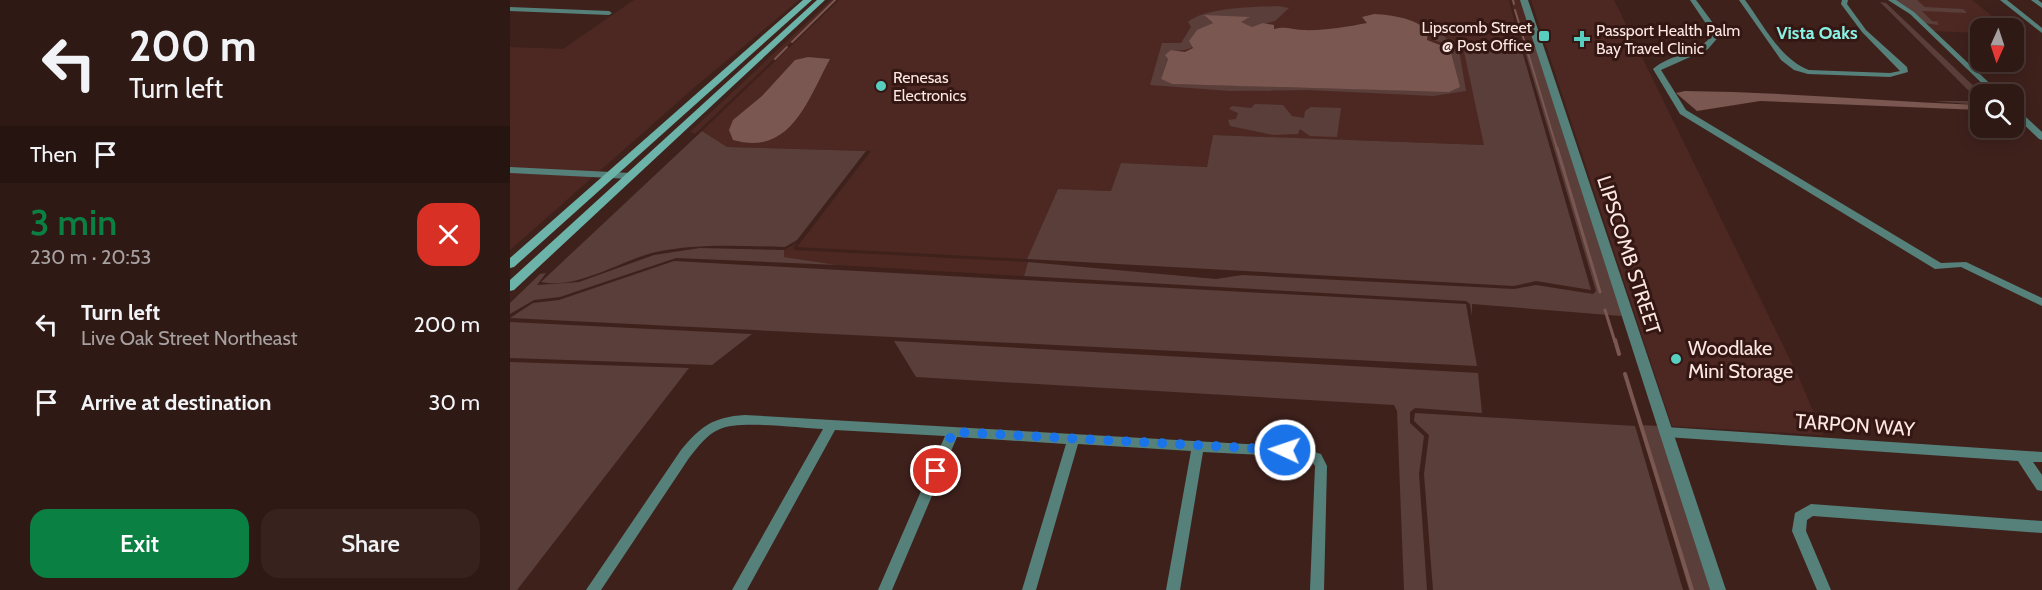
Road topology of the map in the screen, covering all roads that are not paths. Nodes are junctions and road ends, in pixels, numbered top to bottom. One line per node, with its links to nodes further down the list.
1 (808, 0): 18 (main road)
2 (821, 0): 19 (main road)
3 (1524, 0): 25 (street, LIPSCOMB STREET)
4 (1692, 0): 22 (street)
5 (1742, 0): 6 (street)
6 (1845, 0)
7 (1891, 0): 14 (street)
8 (2003, 0): 13 (street)
9 (2034, 0): 10 (street)
10 (2042, 6)
11 (510, 9): 12 (street)
12 (609, 13)
13 (2042, 31)
14 (1987, 84)
15 (2024, 120): 16 (street)
16 (2042, 137)
17 (510, 170): 18 (street)
18 (610, 175): 19 (street); 20 (main road)
19 (632, 176): 21 (main road)
20 (510, 264)
21 (510, 287)
22 (2042, 302)
23 (832, 425): 24 (street); 32 (street); 33 (street)
24 (953, 432): 26 (street); 34 (street)
25 (1666, 432): 28 (street, TARPON WAY); 38 (street, LIPSCOMB STREET)
26 (1074, 438): 27 (street); 35 (street)
27 (1198, 446): 36 (street); 37 (street)
28 (2022, 456): 29 (street, TARPON WAY); 30 (street)
29 (2042, 457)
30 (2042, 486)
31 (2042, 527): 39 (street)
32 (593, 590)
33 (738, 590)
34 (885, 590)
35 (1029, 590)
36 (1173, 590)
37 (1317, 590)
38 (1718, 590)
39 (1824, 590)

